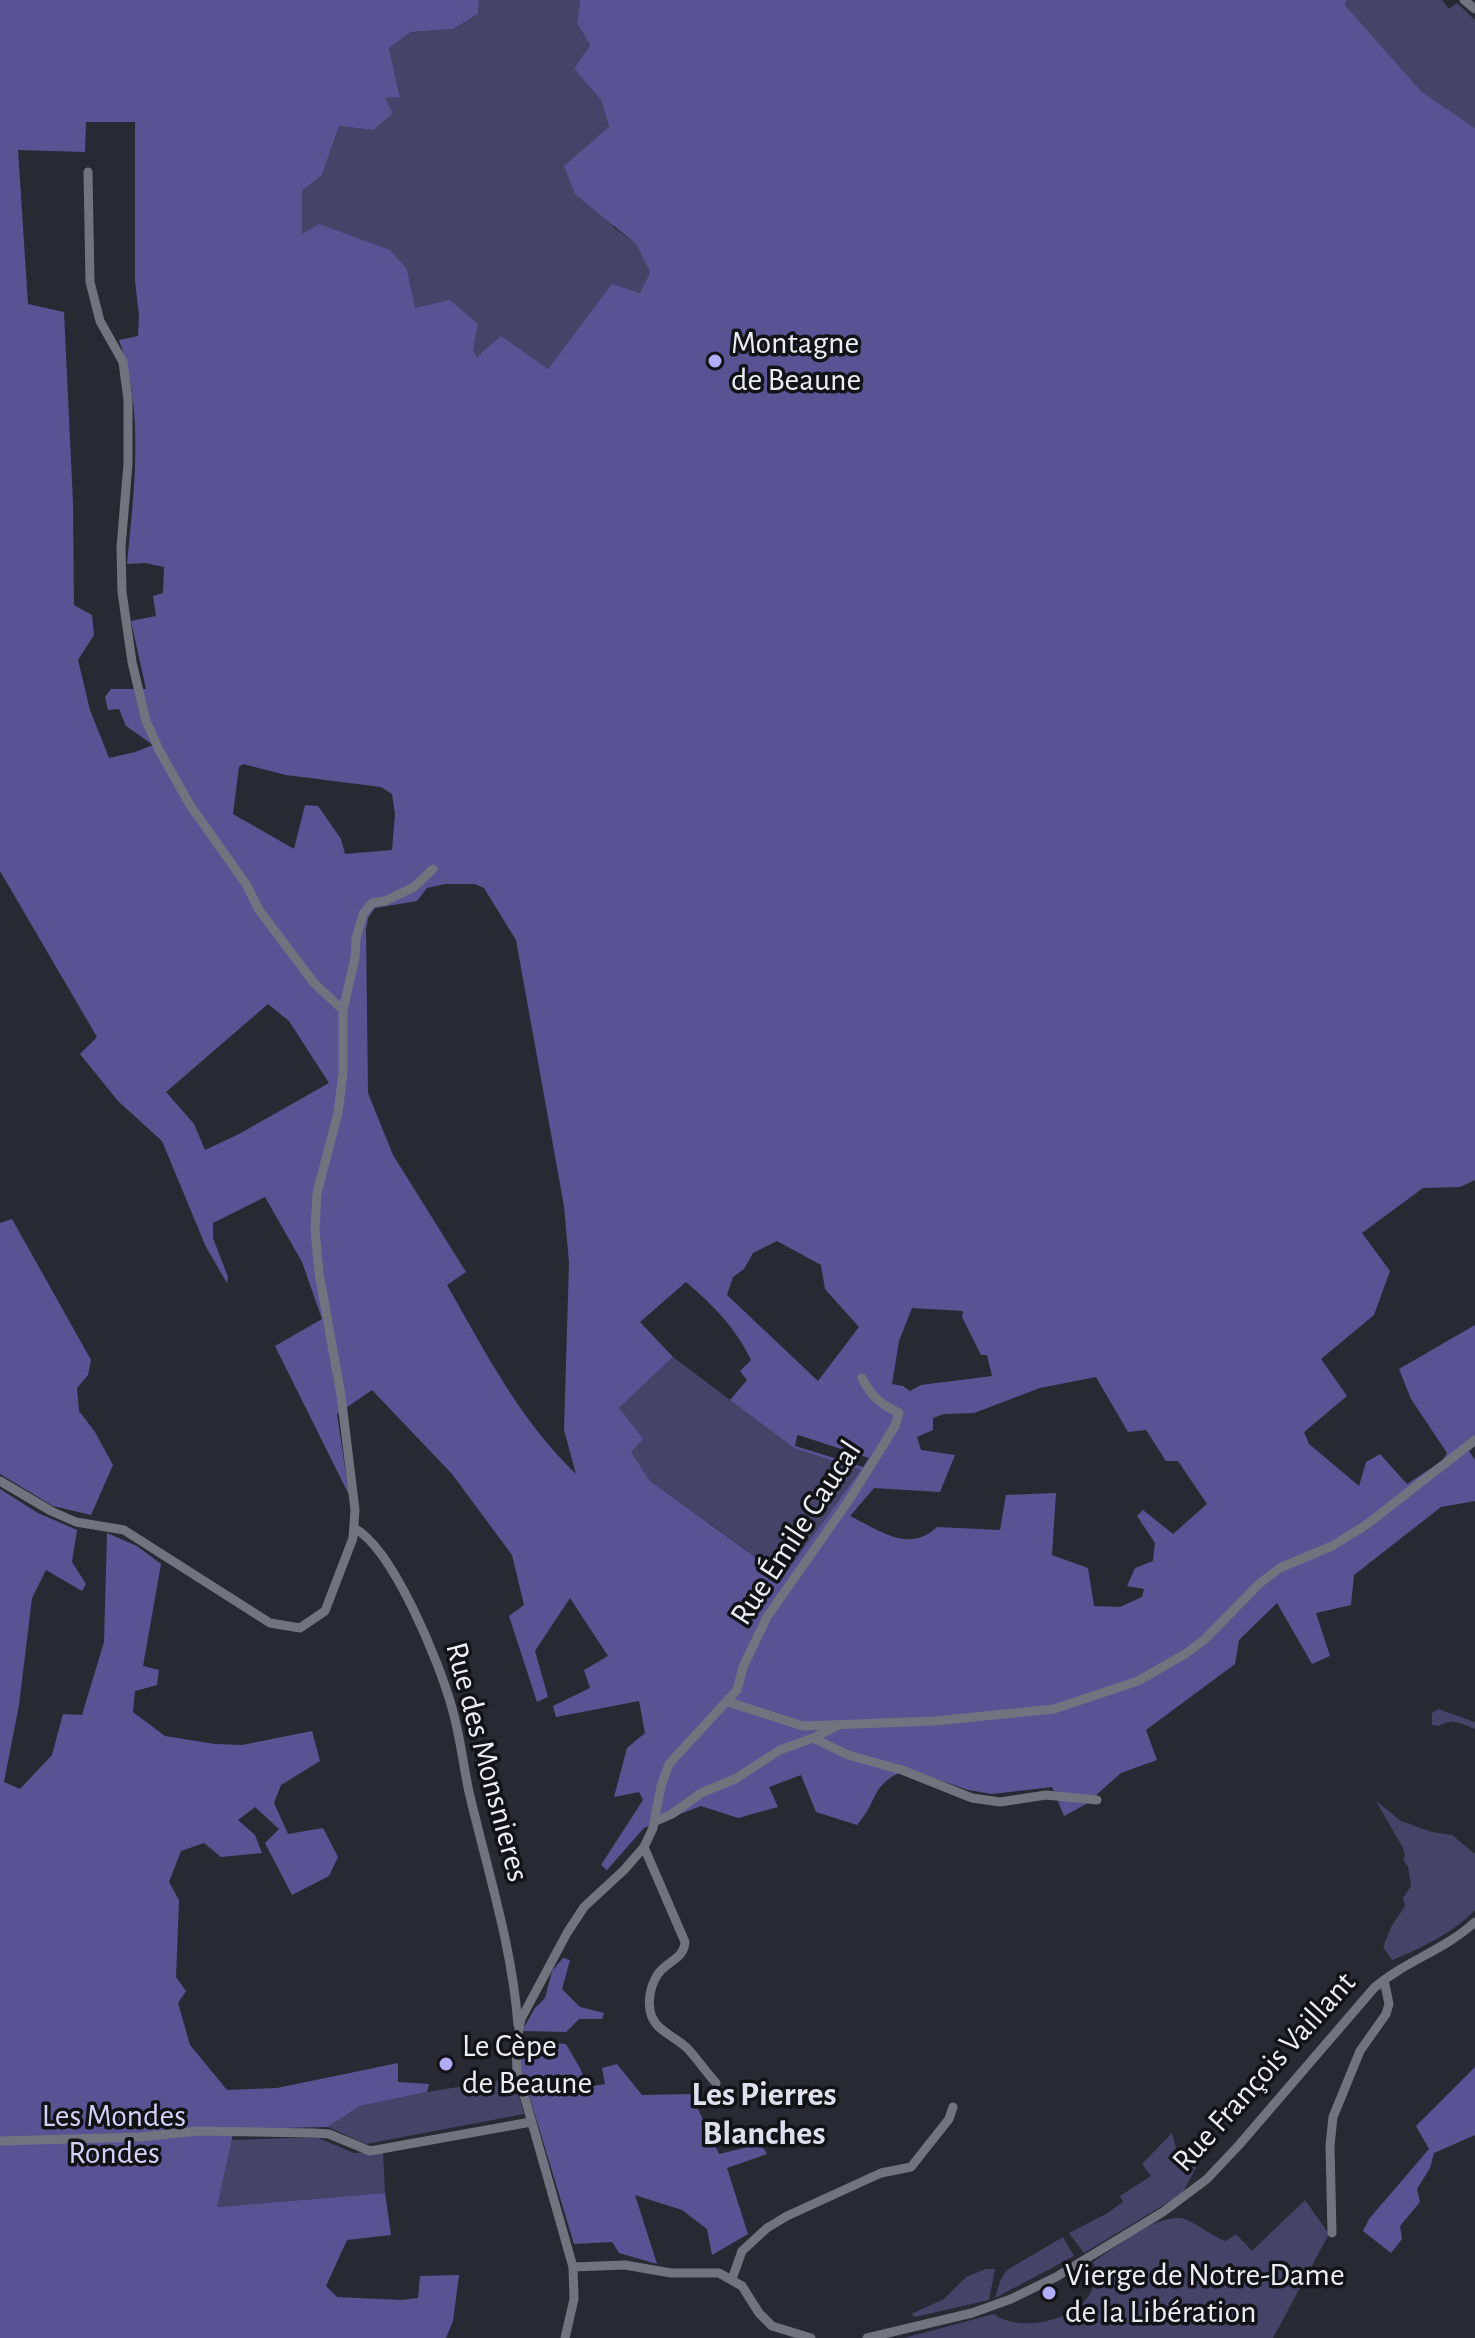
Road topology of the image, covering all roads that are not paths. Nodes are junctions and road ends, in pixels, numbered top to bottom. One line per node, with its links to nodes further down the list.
1 (1464, 0): 2 (street)
2 (1475, 9)
3 (88, 172): 5 (street)
4 (433, 869): 5 (street)
5 (343, 1010): 9 (street)
6 (862, 1378): 10 (street, Rue Émile Caucal)
7 (1475, 1440): 11 (street)
8 (0, 1481): 9 (street)
9 (354, 1528): 18 (street, Rue des Monsnieres)
10 (728, 1702): 11 (street); 14 (street, Rue Émile Caucal)
11 (840, 1724): 12 (street)
12 (813, 1738): 13 (street); 14 (street)
13 (1097, 1800)
14 (654, 1822): 15 (street)
15 (644, 1847): 18 (street); 19 (street)
16 (1475, 1922): 17 (street, Rue François Vaillant)
17 (1384, 1980): 23 (street); 28 (street, Rue François Vaillant)
18 (518, 2031): 21 (street, Rue des Monsnieres)
19 (716, 2083)
20 (953, 2107): 25 (street)
21 (531, 2122): 22 (street); 24 (street, Rue des Monsnieres)
22 (0, 2141)
23 (1332, 2233)
24 (573, 2267): 25 (street); 26 (street, Rue des Monsnieres)
25 (732, 2279): 27 (street)
26 (565, 2338)
27 (811, 2338)
28 (867, 2338)

